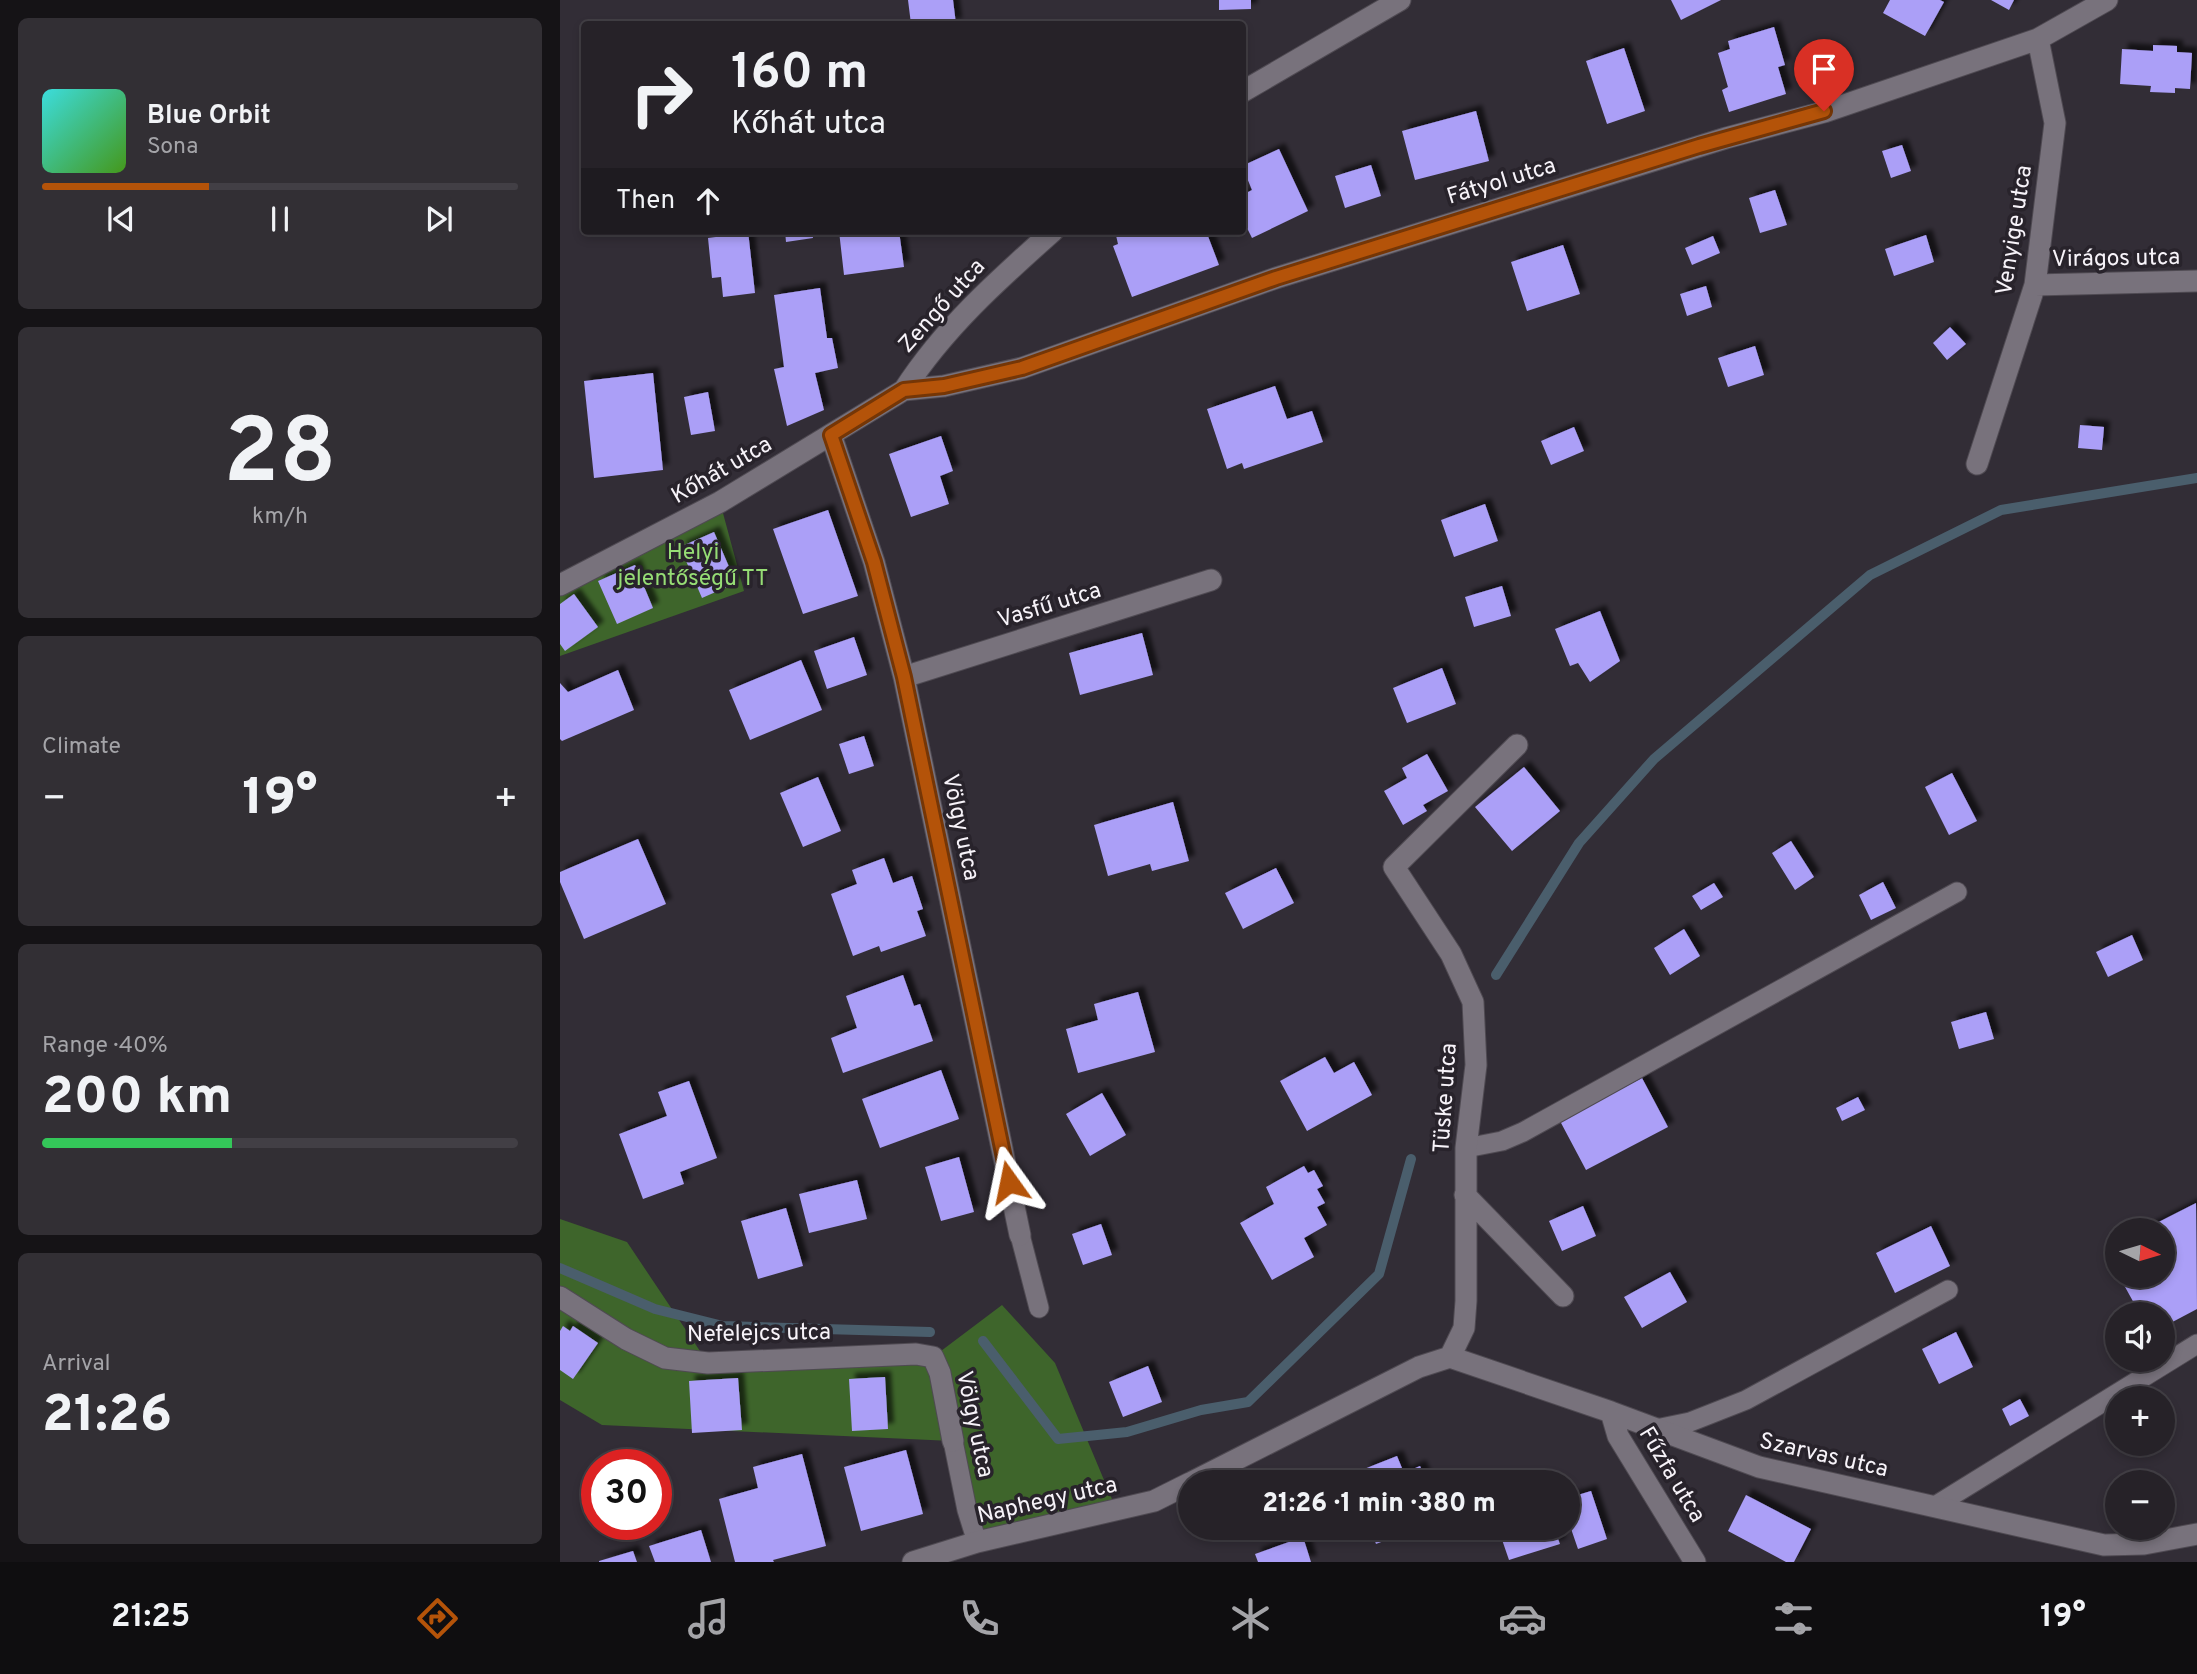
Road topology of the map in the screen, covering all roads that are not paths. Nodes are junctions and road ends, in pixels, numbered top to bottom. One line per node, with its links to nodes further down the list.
1 (1400, 0): 4 (street)
2 (2107, 0): 3 (street, Fátyol utca)
3 (2038, 39): 7 (street, Venyige utca); 8 (street, Fátyol utca)
4 (1246, 90)
5 (1049, 235): 8 (street, Zengő utca)
6 (2197, 281): 7 (street, Virágos utca)
7 (2035, 285): 10 (street, Venyige utca)
8 (904, 390): 9 (street, Kőhát utca)
9 (831, 435): 12 (street, Kőhát utca); 13 (street, Völgy utca)
10 (1977, 464)
11 (1211, 580): 13 (street, Vasfű utca)
12 (560, 585)
13 (904, 677): 18 (street, Völgy utca)
14 (1517, 745): 16 (street, Tüske utca)
15 (1957, 892): 16 (lane)
16 (1466, 1148): 17 (street, Tüske utca)
17 (1465, 1195): 20 (street); 25 (street, Tüske utca)
18 (1020, 1235): 22 (lane)
19 (1948, 1290): 27 (lane)
20 (1563, 1296)
21 (560, 1297): 24 (street, Nefelejcs utca)
22 (1039, 1308)
23 (2197, 1344): 31 (lane)
24 (933, 1357): 28 (street, Völgy utca)
25 (1450, 1357): 26 (street, Szarvas utca); 29 (street, Naphegy utca)
26 (1611, 1412): 27 (street, Szarvas utca); 35 (street, Fűzfa utca)
27 (1656, 1429): 31 (street, Szarvas utca)
28 (953, 1441): 33 (lane, Völgy utca)
29 (1217, 1470)
30 (1178, 1489): 33 (street, Naphegy utca)
31 (1935, 1506): 32 (street, Szarvas utca)
32 (2197, 1534)
33 (977, 1542): 34 (street, Naphegy utca)
34 (913, 1562)
35 (1695, 1562)

